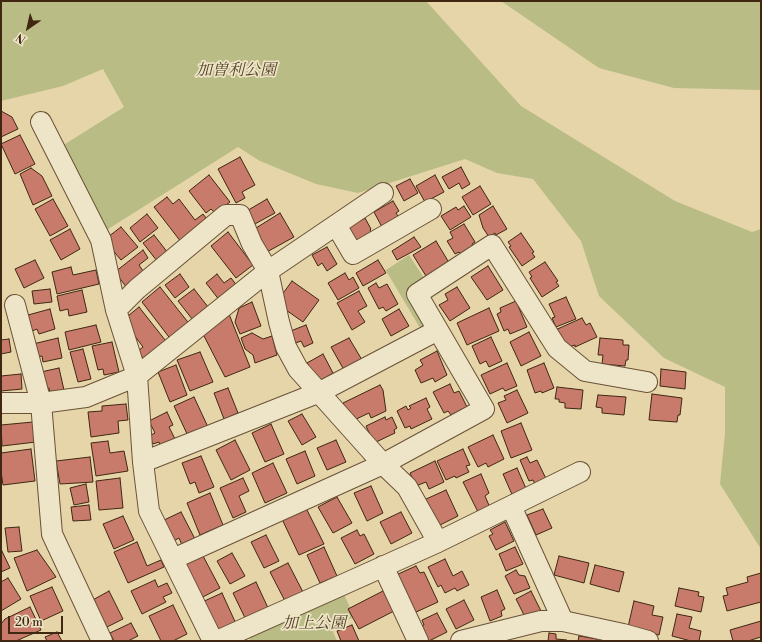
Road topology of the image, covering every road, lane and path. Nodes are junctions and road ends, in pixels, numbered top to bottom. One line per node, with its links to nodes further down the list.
1 (42, 122): 7 (street)
2 (383, 193): 4 (street)
3 (431, 209): 4 (street)
4 (336, 225): 5 (street)
5 (268, 271): 7 (street); 9 (street); 11 (street)
6 (15, 305): 13 (street)
7 (116, 310): 9 (street)
8 (438, 330): 10 (street); 11 (street); 15 (street)
9 (137, 376): 13 (street); 14 (street)
10 (647, 382)
11 (320, 392): 14 (street); 15 (street)
12 (1, 403): 13 (street)
13 (41, 403): 23 (street)
14 (143, 462): 19 (street)
15 (383, 464): 18 (street); 19 (street)
16 (580, 472): 17 (street)
17 (511, 506): 18 (street); 21 (street)
18 (438, 542): 20 (street)
19 (173, 560): 24 (street)
20 (383, 566): 25 (street); 26 (street)
21 (562, 621): 22 (street); 27 (street)
22 (622, 637): 28 (street)
23 (102, 641)
24 (213, 641)
25 (217, 641)
26 (418, 641)
27 (461, 641)
28 (648, 641)

